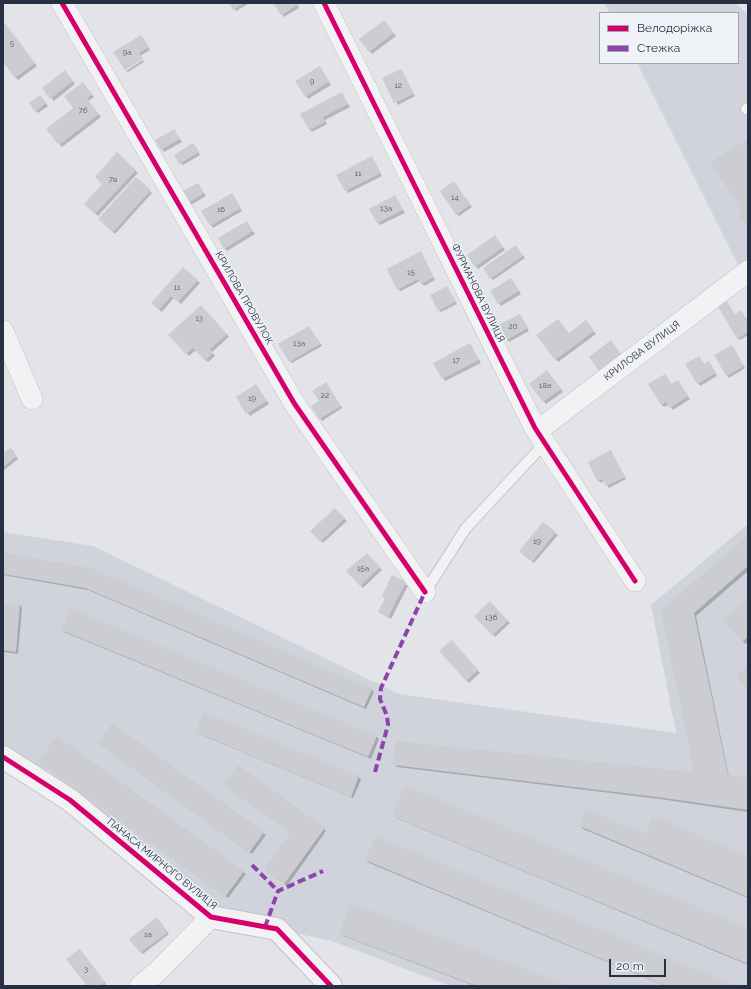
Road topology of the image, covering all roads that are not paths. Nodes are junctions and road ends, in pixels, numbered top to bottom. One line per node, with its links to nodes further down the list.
1 (62, 3): 8 (street, КРИЛОВА ПРОВУЛОК)
2 (324, 3): 6 (street, ФУРМАНОВА ВУЛИЦЯ)
3 (748, 272): 6 (street, КРИЛОВА ВУЛИЦЯ)
4 (3, 331): 5 (street)
5 (32, 399)
6 (541, 437): 7 (street, ФУРМАНОВА ВУЛИЦЯ); 8 (lane)
7 (635, 580)
8 (425, 592)
9 (3, 756): 10 (street, ПАНАСА МИРНОГО ВУЛИЦЯ)
10 (211, 917): 11 (street); 12 (street, ПАНАСА МИРНОГО ВУЛИЦЯ)
11 (140, 986)
12 (331, 986)

